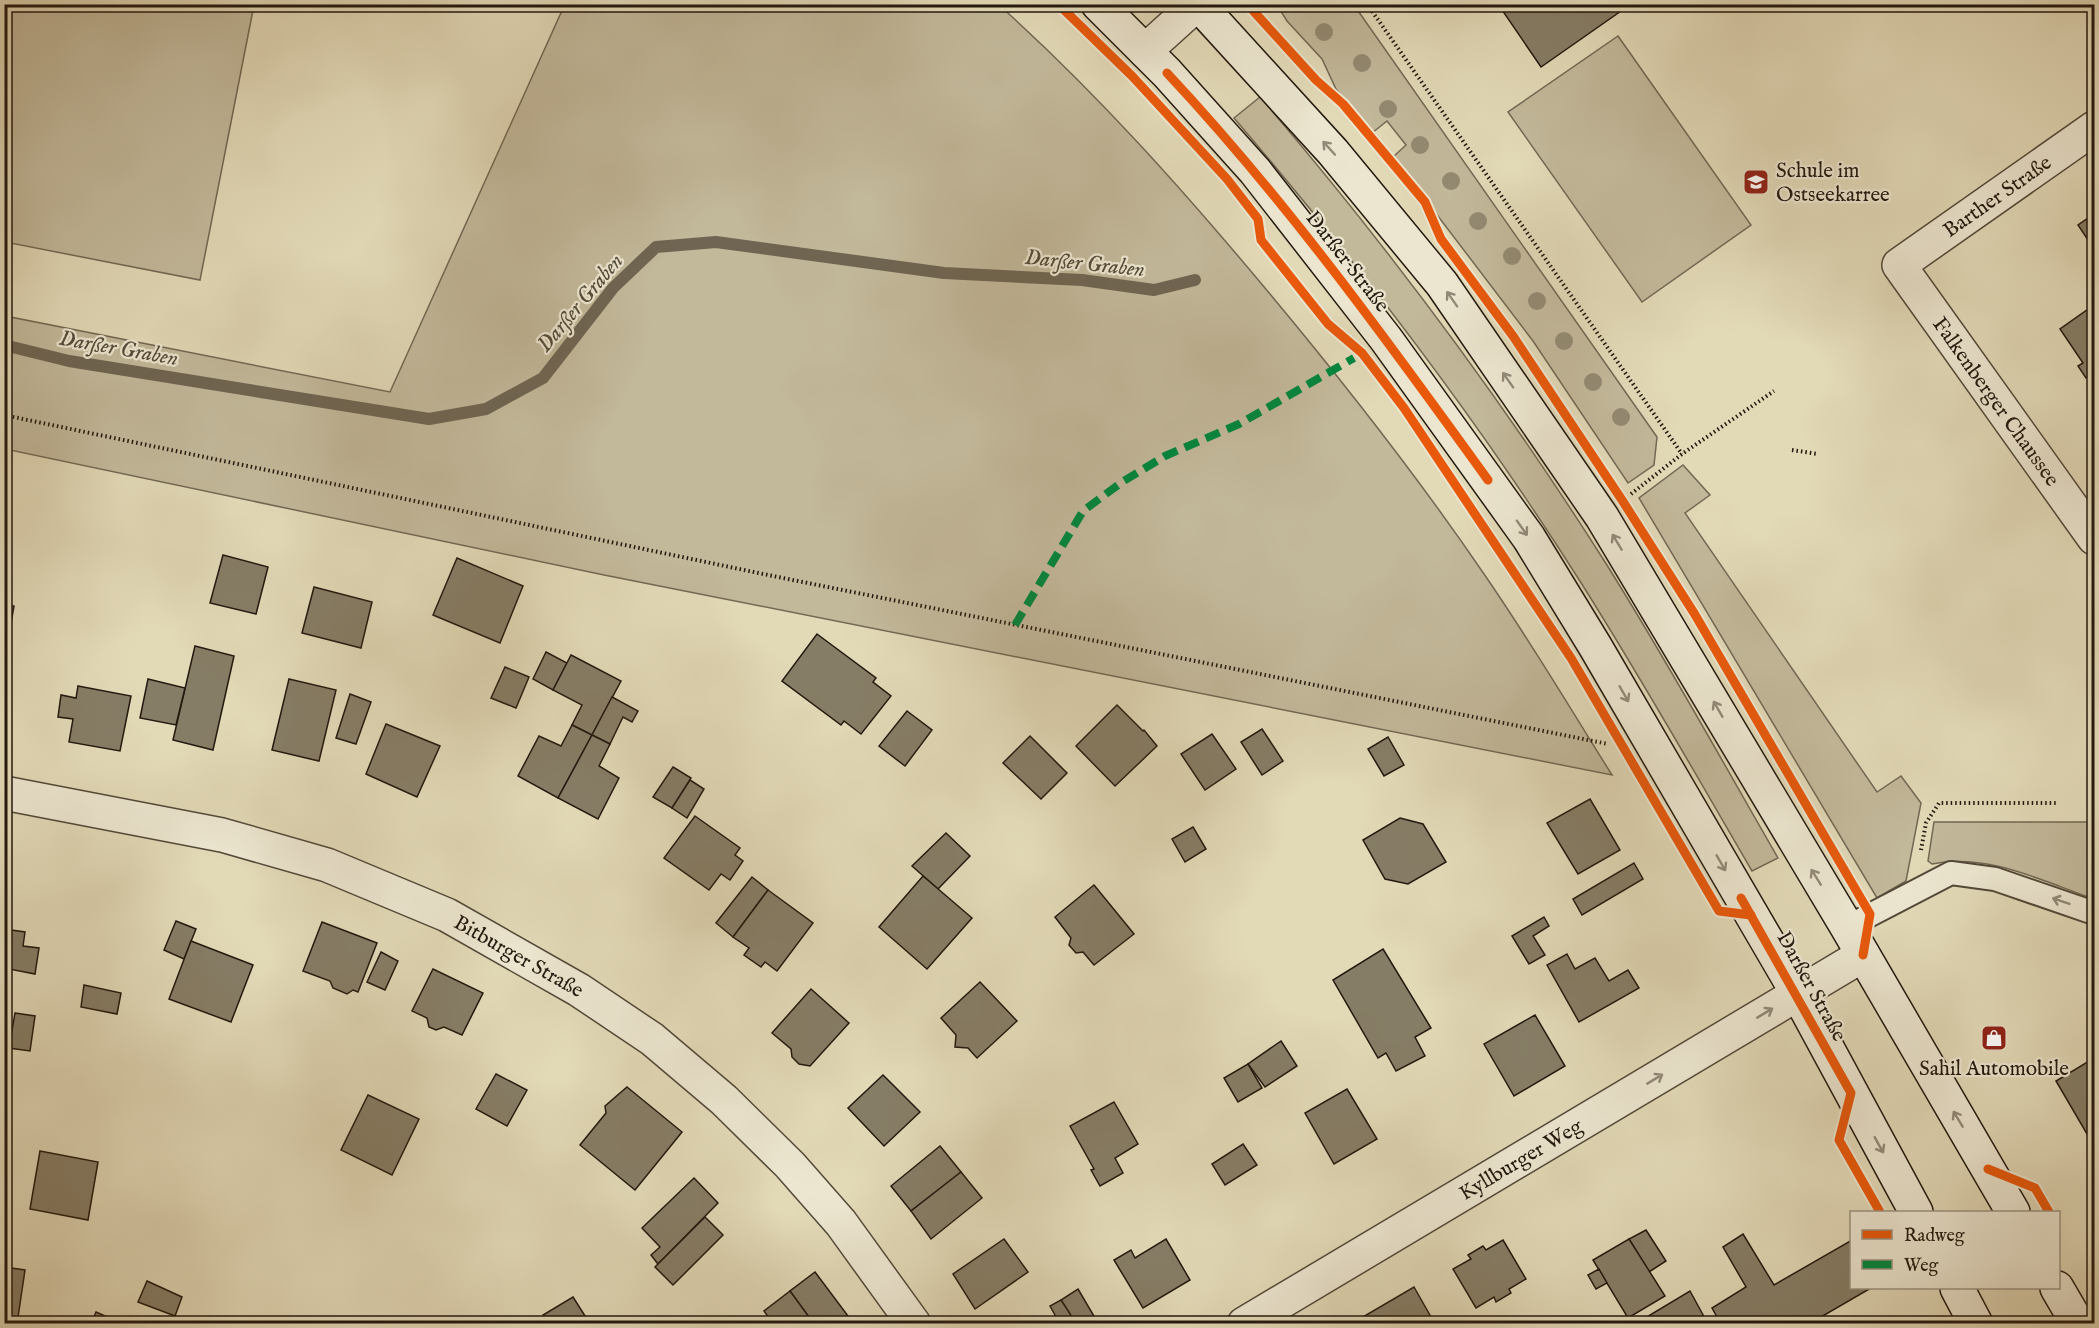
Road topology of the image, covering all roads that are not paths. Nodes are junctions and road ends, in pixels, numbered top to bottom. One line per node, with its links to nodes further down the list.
1 (1098, 4): 3 (main road, Darßer Straße)
2 (1198, 4): 3 (main road); 9 (main road, one-way to 2)
3 (1145, 51): 11 (main road, Darßer Straße, one-way to 11)
4 (2094, 128): 5 (main road, Barther Straße)
5 (1899, 265): 6 (main road, Falkenberger Chaussee)
6 (2094, 537)
7 (4, 793): 16 (main road, Bitburger Straße)
8 (2094, 913): 9 (lane, one-way to 9)
9 (1847, 927): 10 (main road)
10 (1863, 955): 11 (main road, Darßer Straße); 13 (main road, one-way to 10)
11 (1798, 994): 12 (main road, Darßer Straße, one-way to 12); 17 (main road, Kyllburger Weg, one-way to 11)
12 (1915, 1211)
13 (2012, 1211)
14 (1958, 1289): 18 (main road)
15 (2058, 1289): 19 (main road)
16 (914, 1323)
17 (1244, 1323)
18 (1976, 1323)
19 (2078, 1323)

